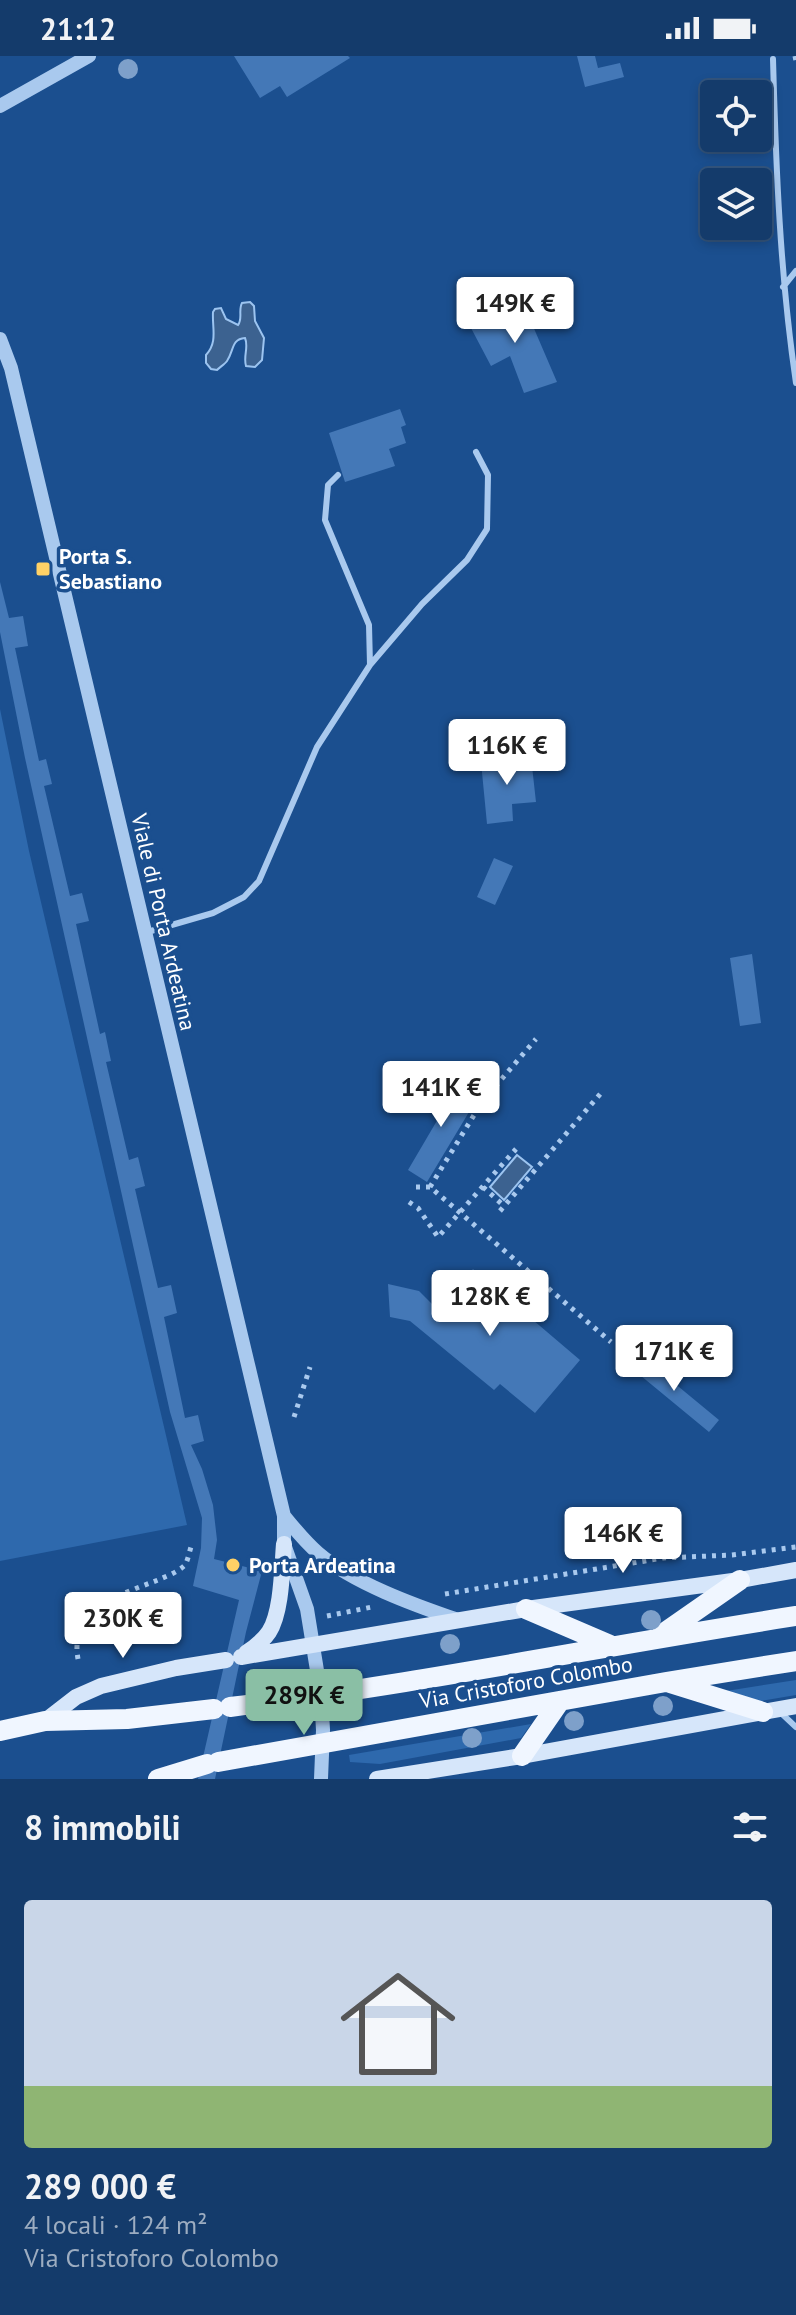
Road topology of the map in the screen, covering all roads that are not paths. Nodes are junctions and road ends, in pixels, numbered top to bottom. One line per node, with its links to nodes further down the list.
1 (89, 56): 3 (street)
2 (773, 59): 5 (lane)
3 (1, 105)
4 (796, 271): 5 (lane)
5 (783, 287): 7 (lane)
6 (0, 339): 11 (street, Viale di Porta Ardeatina)
7 (796, 383)
8 (476, 452): 10 (lane)
9 (338, 475): 10 (lane)
10 (370, 665): 11 (lane)
11 (144, 933): 12 (street, Viale di Porta Ardeatina)
12 (284, 1516): 13 (street, Viale di Porta Ardeatina); 18 (street, Viale di Porta Ardeatina)
13 (284, 1544): 20 (street, Viale di Porta Ardeatina); 22 (main road)
14 (796, 1570): 15 (main road)
15 (740, 1580): 16 (main road); 19 (main road)
16 (526, 1609): 18 (main road); 21 (main road)
17 (796, 1616): 19 (main road, Via Cristoforo Colombo)
18 (458, 1620): 20 (main road)
19 (658, 1637): 21 (main road, Via Cristoforo Colombo)
20 (314, 1644): 22 (main road); 25 (street, Viale di Porta Ardeatina)
21 (610, 1645): 25 (main road, Via Cristoforo Colombo)
22 (233, 1658): 29 (main road)
23 (796, 1661): 24 (main road, Via Cristoforo Colombo)
24 (666, 1682): 26 (main road, Via Cristoforo Colombo); 28 (main road)
25 (321, 1695): 29 (main road, Via Cristoforo Colombo); 32 (street, Viale di Porta Ardeatina)
26 (560, 1701): 32 (main road, Via Cristoforo Colombo); 33 (main road)
27 (796, 1706): 28 (main road)
28 (770, 1711): 30 (lane); 33 (main road)
29 (45, 1721): 31 (main road, Via Cristoforo Colombo)
30 (796, 1727)
31 (0, 1731)
32 (323, 1742): 34 (main road, Via Cristoforo Colombo); 35 (street, Viale di Porta Ardeatina)
33 (522, 1756): 36 (main road)
34 (158, 1779)
35 (321, 1779)
36 (377, 1779)

